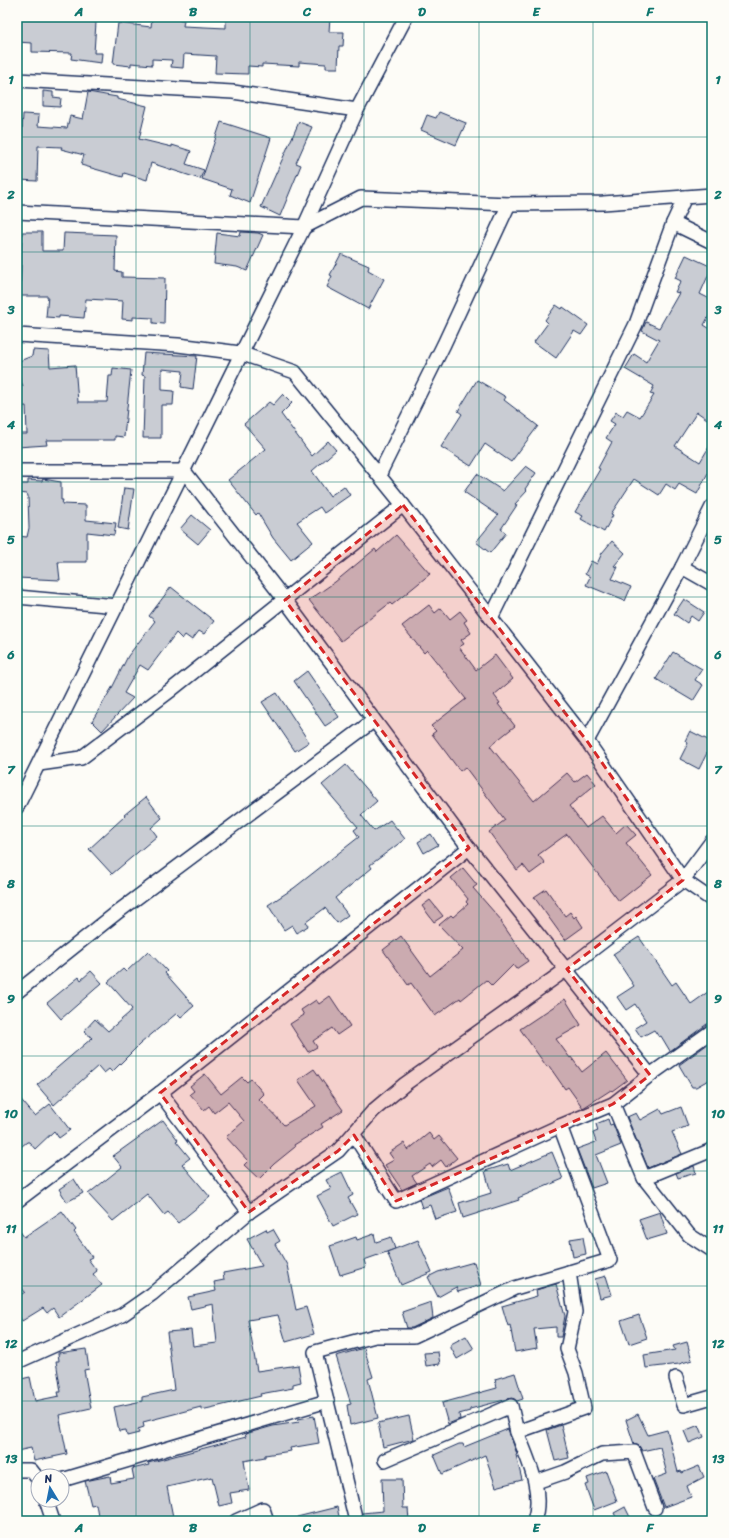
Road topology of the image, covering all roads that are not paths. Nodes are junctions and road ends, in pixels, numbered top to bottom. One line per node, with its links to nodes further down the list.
1 (406, 17): 3 (street)
2 (17, 80): 3 (street)
3 (357, 110): 9 (street)
4 (712, 195): 5 (street)
5 (685, 197): 6 (street); 8 (street)
6 (509, 204): 9 (street); 15 (street)
7 (17, 212): 9 (street)
8 (673, 223): 10 (street); 23 (street)
9 (304, 227): 12 (street)
10 (712, 242)
11 (17, 335): 12 (street)
12 (240, 353): 14 (street); 15 (street)
13 (17, 471): 14 (street)
14 (184, 471): 21 (street); 22 (street)
15 (379, 475): 16 (street)
16 (403, 505): 21 (street); 23 (street)
17 (712, 507): 18 (street)
18 (682, 567): 19 (street); 25 (street)
19 (712, 584)
20 (17, 598): 22 (street)
21 (285, 600): 24 (street); 26 (street)
22 (117, 606): 26 (street)
23 (491, 618): 25 (street)
24 (373, 721): 29 (street); 33 (street)
25 (587, 740): 30 (street)
26 (39, 764): 27 (street)
27 (17, 807)
28 (712, 841): 30 (street)
29 (469, 848): 32 (street); 36 (street)
30 (683, 880): 31 (street); 32 (street)
31 (712, 900)
32 (567, 969): 35 (street); 39 (street)
33 (17, 992)
34 (712, 1031): 35 (street)
35 (650, 1075): 37 (street)
36 (160, 1093): 42 (street); 43 (street)
37 (613, 1104): 38 (street); 41 (street)
38 (560, 1126): 39 (street); 45 (street)
39 (354, 1135): 43 (street)
40 (712, 1150): 41 (street)
41 (644, 1178): 44 (street)
42 (17, 1201)
43 (249, 1212): 46 (street)
44 (712, 1250)
45 (569, 1272): 49 (street); 50 (street)
46 (17, 1362)
47 (676, 1378): 48 (street)
48 (712, 1396)
49 (327, 1402): 54 (street); 61 (street)
50 (517, 1432): 51 (street); 55 (street)
51 (385, 1460)
52 (17, 1470): 53 (street)
53 (30, 1470)
54 (70, 1478)
55 (536, 1482): 57 (street); 62 (street)
56 (49, 1508): 58 (street)
57 (655, 1508)
58 (53, 1521)
59 (236, 1521): 60 (street)
60 (267, 1521)
61 (356, 1521)
62 (534, 1521)

